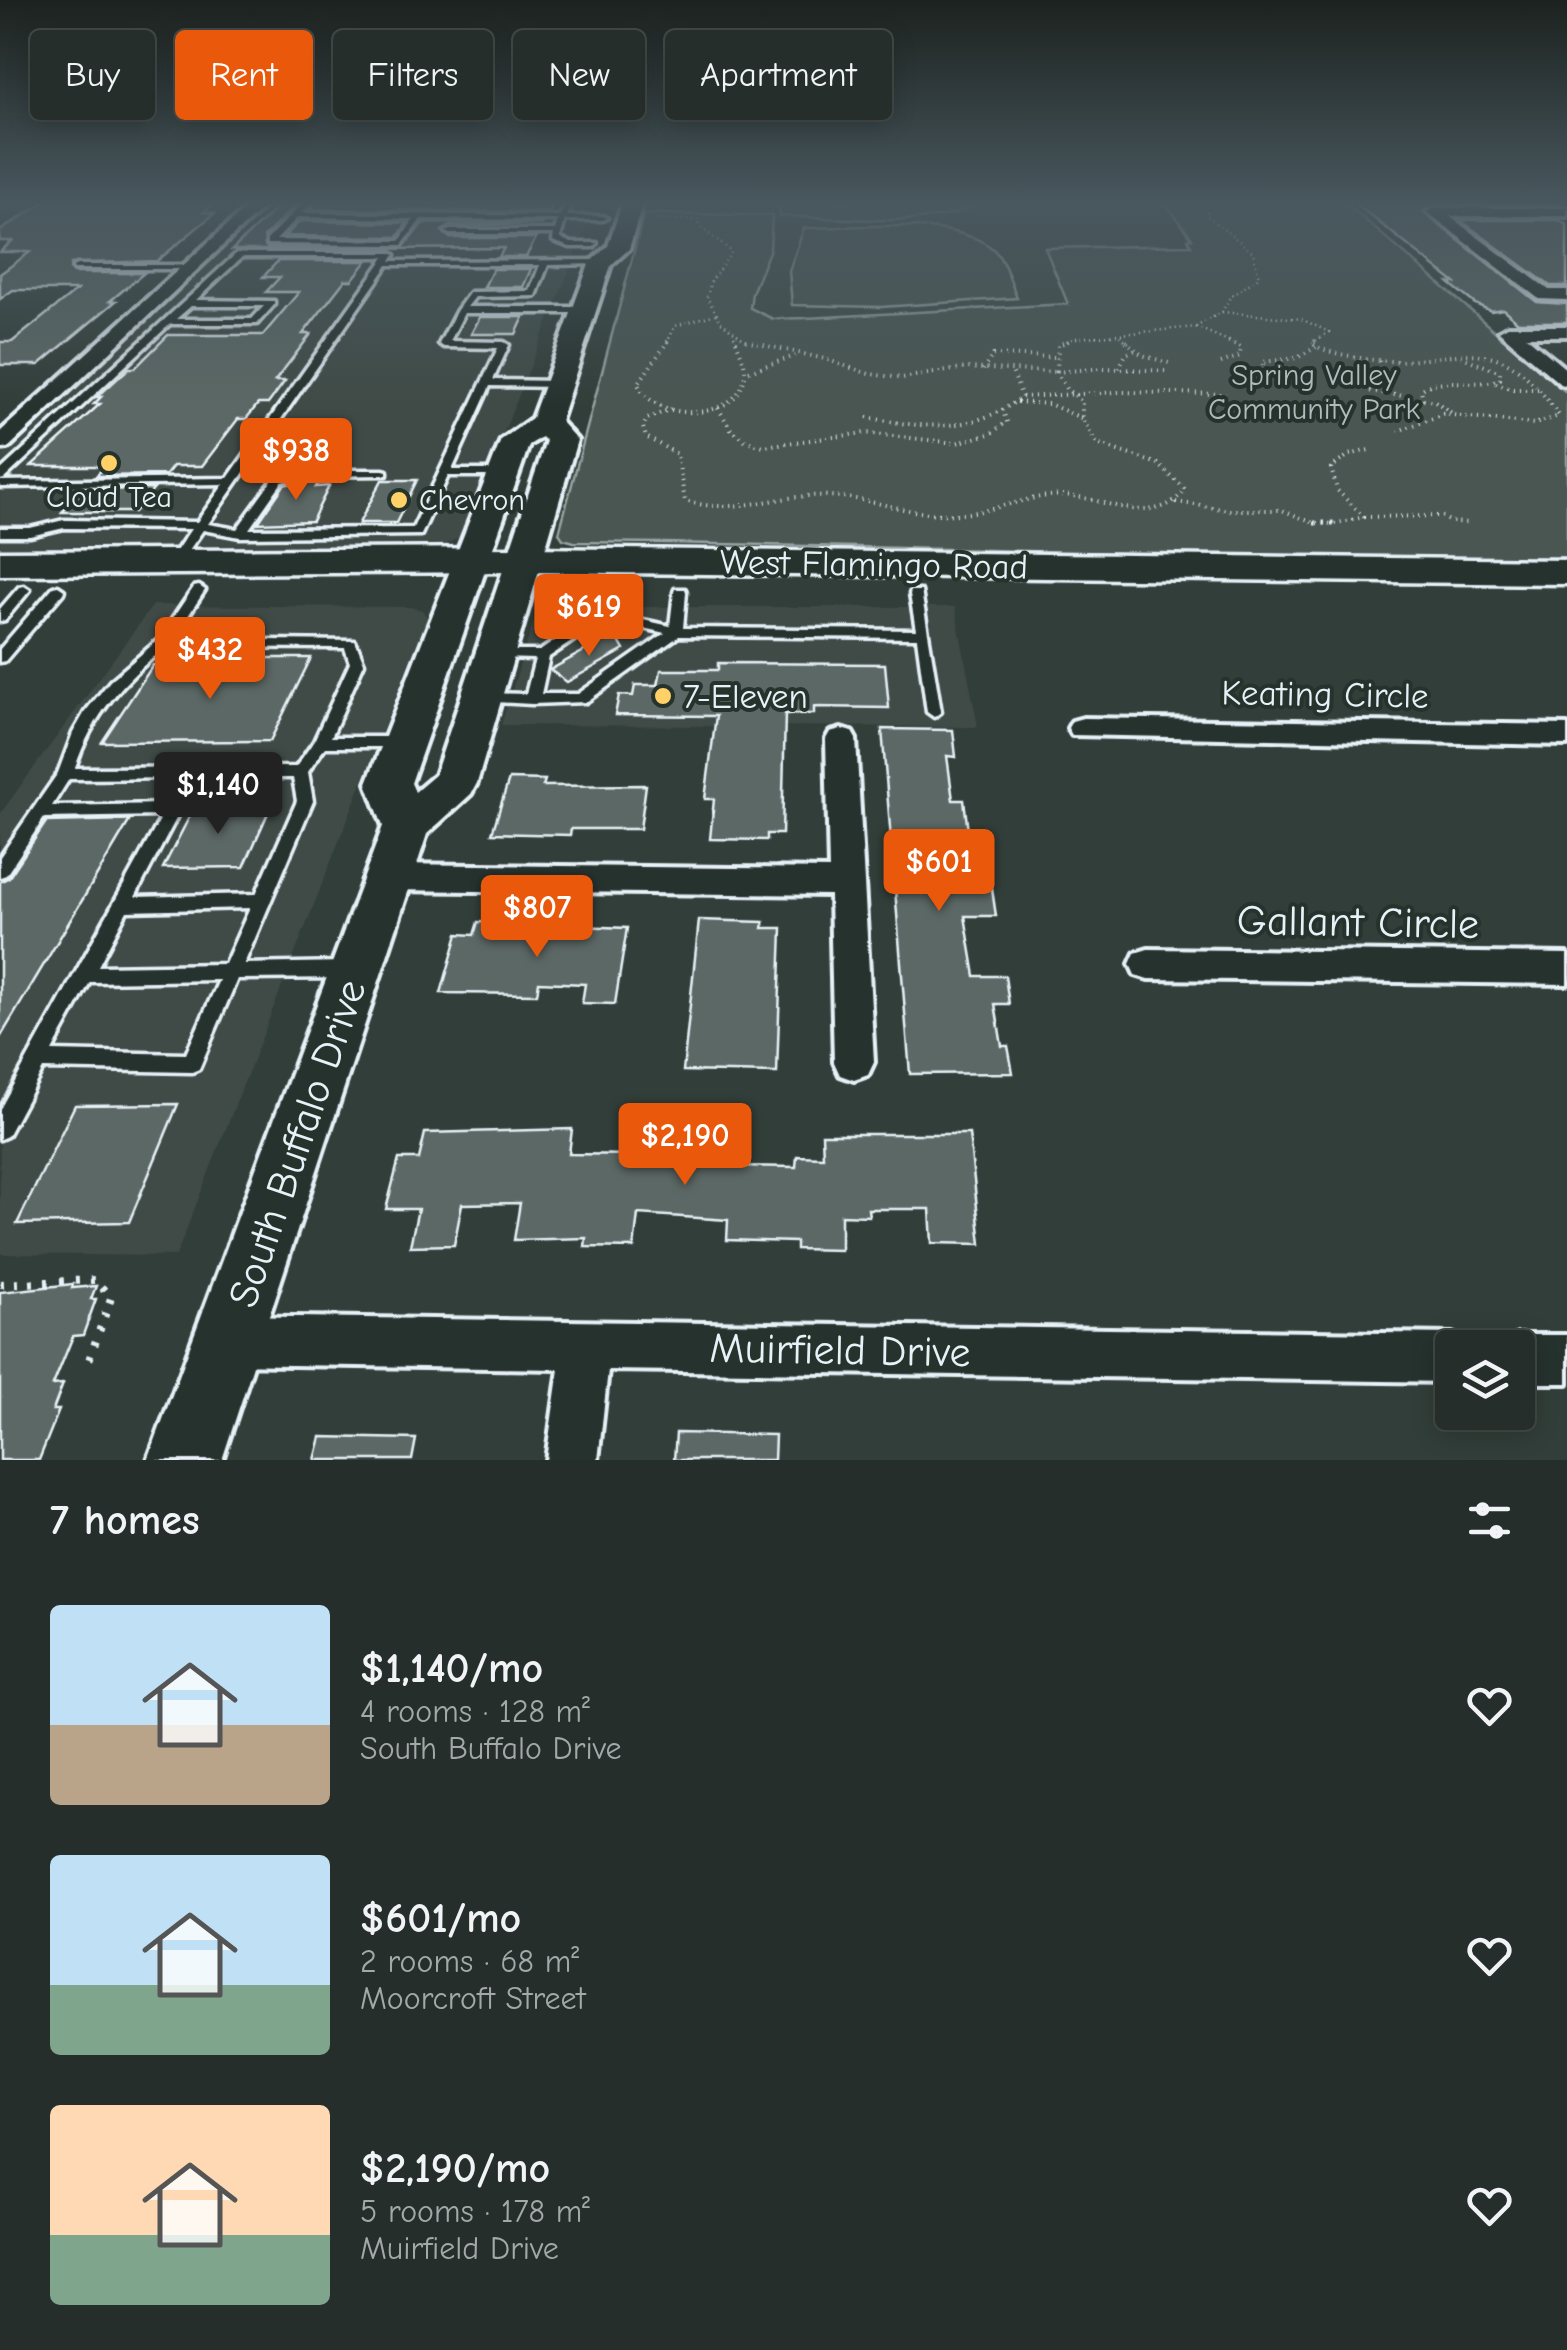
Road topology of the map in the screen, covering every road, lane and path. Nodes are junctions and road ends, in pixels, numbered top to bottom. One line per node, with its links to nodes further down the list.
1 (187, 269): 56 (street)
2 (225, 269): 12 (lane)
3 (382, 269): 62 (lane)
4 (485, 269): 10 (lane)
5 (542, 269): 10 (lane)
6 (594, 269): 14 (main road)
7 (720, 269): 16 (path)
8 (1256, 269): 15 (path)
9 (1509, 269): 11 (street)
10 (472, 294): 13 (lane)
11 (1567, 296)
12 (190, 303): 17 (lane); 17 (lane)
13 (462, 310): 14 (lane); 38 (lane)
14 (584, 310): 40 (main road)
15 (1222, 312): 18 (path); 22 (path)
16 (716, 314): 20 (path); 48 (path)
17 (170, 322): 63 (lane)
18 (1196, 326): 21 (path); 29 (path)
19 (1567, 331): 37 (street)
20 (733, 334): 24 (path); 33 (path)
21 (1120, 336): 23 (path); 26 (path)
22 (1316, 347): 27 (path); 36 (path)
23 (1136, 350): 28 (path); 30 (path)
24 (798, 356): 31 (path); 33 (path)
25 (1462, 357): 27 (path); 39 (path); 41 (path)
26 (1055, 358): 31 (path); 35 (path)
27 (1379, 361): 45 (path)
28 (1169, 363)
29 (1221, 363)
30 (1119, 368): 32 (path); 35 (path)
31 (983, 370): 34 (path)
32 (1166, 370)
33 (747, 372): 47 (path)
34 (1012, 372): 35 (path); 44 (path)
35 (1057, 372): 43 (path)
36 (1252, 377)
37 (1567, 380)
38 (487, 383): 40 (lane); 60 (lane)
39 (1496, 383): 41 (path); 45 (path)
40 (559, 384): 53 (main road)
41 (1541, 388): 50 (path)
42 (1226, 394): 43 (path)
43 (1074, 395): 44 (path); 52 (path)
44 (1022, 397): 46 (path)
45 (1423, 399): 50 (path)
46 (1017, 402): 49 (path); 52 (path)
47 (718, 408): 48 (path); 57 (path)
48 (670, 409): 65 (path)
49 (1004, 414): 54 (path); 57 (path)
50 (1454, 414): 55 (path)
51 (868, 416): 54 (path)
52 (1082, 418): 65 (path)
53 (545, 422): 59 (main road); 75 (main road)
54 (947, 427): 57 (path)
55 (1398, 430)
56 (0, 443)
57 (952, 444)
58 (1368, 450): 66 (path)
59 (503, 472): 60 (lane); 74 (main road)
60 (448, 473): 71 (lane)
61 (383, 474): 70 (lane)
62 (230, 481): 63 (lane); 68 (lane)
63 (3, 482): 64 (lane)
64 (0, 494)
65 (1176, 502): 66 (path)
66 (1364, 517): 67 (path)
67 (1470, 523)
68 (200, 526): 69 (lane); 70 (lane); 73 (lane)
69 (0, 532)
70 (240, 533): 71 (lane)
71 (344, 546): 73 (main road, West Flamingo Road); 74 (main road, West Flamingo Road)
72 (1567, 572): 75 (main road, West Flamingo Road)
73 (187, 575): 74 (main road, West Flamingo Road); 76 (main road, West Flamingo Road); 76 (main road, West Flamingo Road); 82 (lane)
74 (467, 576): 75 (main road, West Flamingo Road); 93 (main road)
75 (523, 576): 79 (main road, West Flamingo Road); 83 (main road)
76 (16, 590): 85 (lane)
77 (680, 592): 79 (main road, West Flamingo Road); 80 (main road, West Flamingo Road); 81 (lane)
78 (1567, 598): 80 (main road, West Flamingo Road)
79 (608, 608): 81 (lane); 84 (lane)
80 (920, 614): 81 (lane); 88 (lane)
81 (676, 632): 87 (lane)
82 (163, 644): 92 (lane); 96 (lane)
83 (498, 654): 84 (lane); 86 (main road)
84 (543, 655): 87 (lane)
85 (0, 658)
86 (484, 698): 87 (lane); 99 (main road)
87 (532, 699)
88 (934, 712)
89 (1083, 728): 90 (street, Keating Circle)
90 (1567, 736)
91 (842, 739): 101 (street)
92 (321, 742): 93 (lane); 94 (lane)
93 (404, 742): 99 (main road)
94 (300, 772): 95 (lane); 102 (lane)
95 (200, 773): 96 (lane); 97 (lane)
96 (65, 774): 98 (lane)
97 (174, 810): 98 (lane); 103 (lane)
98 (39, 812): 100 (lane)
99 (397, 851): 101 (street); 107 (main road, South Buffalo Drive)
100 (0, 870)
101 (847, 882): 110 (street)
102 (262, 901): 103 (lane); 106 (lane)
103 (122, 904): 108 (lane)
104 (1148, 964): 105 (street, Gallant Circle)
105 (1567, 969)
106 (232, 970): 107 (lane); 108 (lane); 109 (lane)
107 (356, 970): 113 (main road, South Buffalo Drive)
108 (85, 974): 109 (lane)
109 (38, 1060): 111 (lane)
110 (854, 1062)
111 (0, 1129)
112 (0, 1284): 118 (path)
113 (227, 1340): 114 (street, Muirfield Drive); 119 (main road, South Buffalo Drive)
114 (587, 1345): 115 (street, Muirfield Drive); 120 (street)
115 (1435, 1358)
116 (1535, 1359): 117 (street)
117 (1567, 1360)
118 (88, 1363)
119 (185, 1460)
120 (572, 1460)

